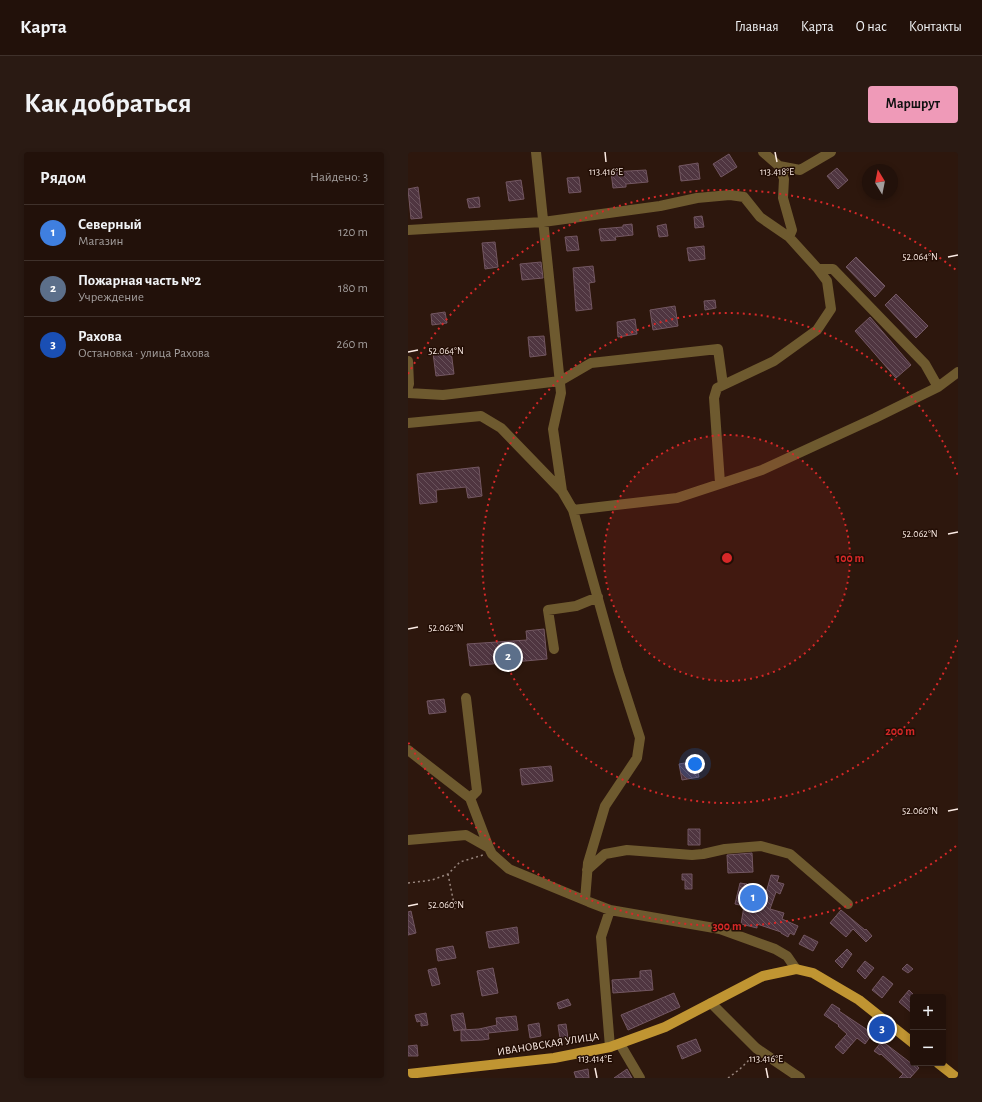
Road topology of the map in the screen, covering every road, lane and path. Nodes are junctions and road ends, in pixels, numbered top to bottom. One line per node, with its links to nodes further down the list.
1 (536, 152): 5 (street)
2 (763, 152): 4 (street)
3 (831, 152): 4 (street)
4 (779, 166): 7 (street)
5 (543, 222): 6 (street); 7 (street); 11 (street)
6 (408, 230)
7 (789, 237): 8 (street)
8 (818, 269): 12 (street); 14 (street)
9 (408, 362): 13 (street)
10 (958, 372): 14 (street)
11 (560, 381): 12 (street); 15 (street); 18 (street)
12 (723, 385): 17 (street)
13 (408, 387)
14 (938, 387): 17 (street)
15 (408, 393)
16 (408, 423): 18 (street)
17 (720, 483): 19 (street)
18 (562, 491): 19 (street)
19 (573, 510): 20 (street)
20 (598, 598): 21 (street); 27 (street)
21 (554, 649)
22 (466, 698): 24 (street)
23 (408, 750): 24 (street)
24 (470, 798): 26 (street)
25 (408, 840): 26 (street)
26 (490, 851): 28 (path); 30 (street)
27 (587, 870): 30 (street); 31 (street)
28 (448, 874): 29 (path); 32 (path)
29 (408, 883)
30 (585, 900): 33 (street)
31 (848, 904)
32 (455, 909)
33 (610, 910): 34 (street); 37 (street)
34 (796, 969): 35 (main road, ИВАНОВСКАЯ УЛИЦА); 36 (main road)
35 (711, 1003): 37 (main road, ИВАНОВСКАЯ УЛИЦА); 38 (street)
36 (910, 1041)
37 (615, 1045): 41 (main road, ИВАНОВСКАЯ УЛИЦА); 42 (street)
38 (756, 1048): 43 (path); 44 (street)
39 (942, 1066): 45 (main road)
40 (408, 1074): 41 (main road, ИВАНОВСКАЯ УЛИЦА)
41 (444, 1074)
42 (640, 1078)
43 (728, 1078)
44 (800, 1078)
45 (957, 1078)

